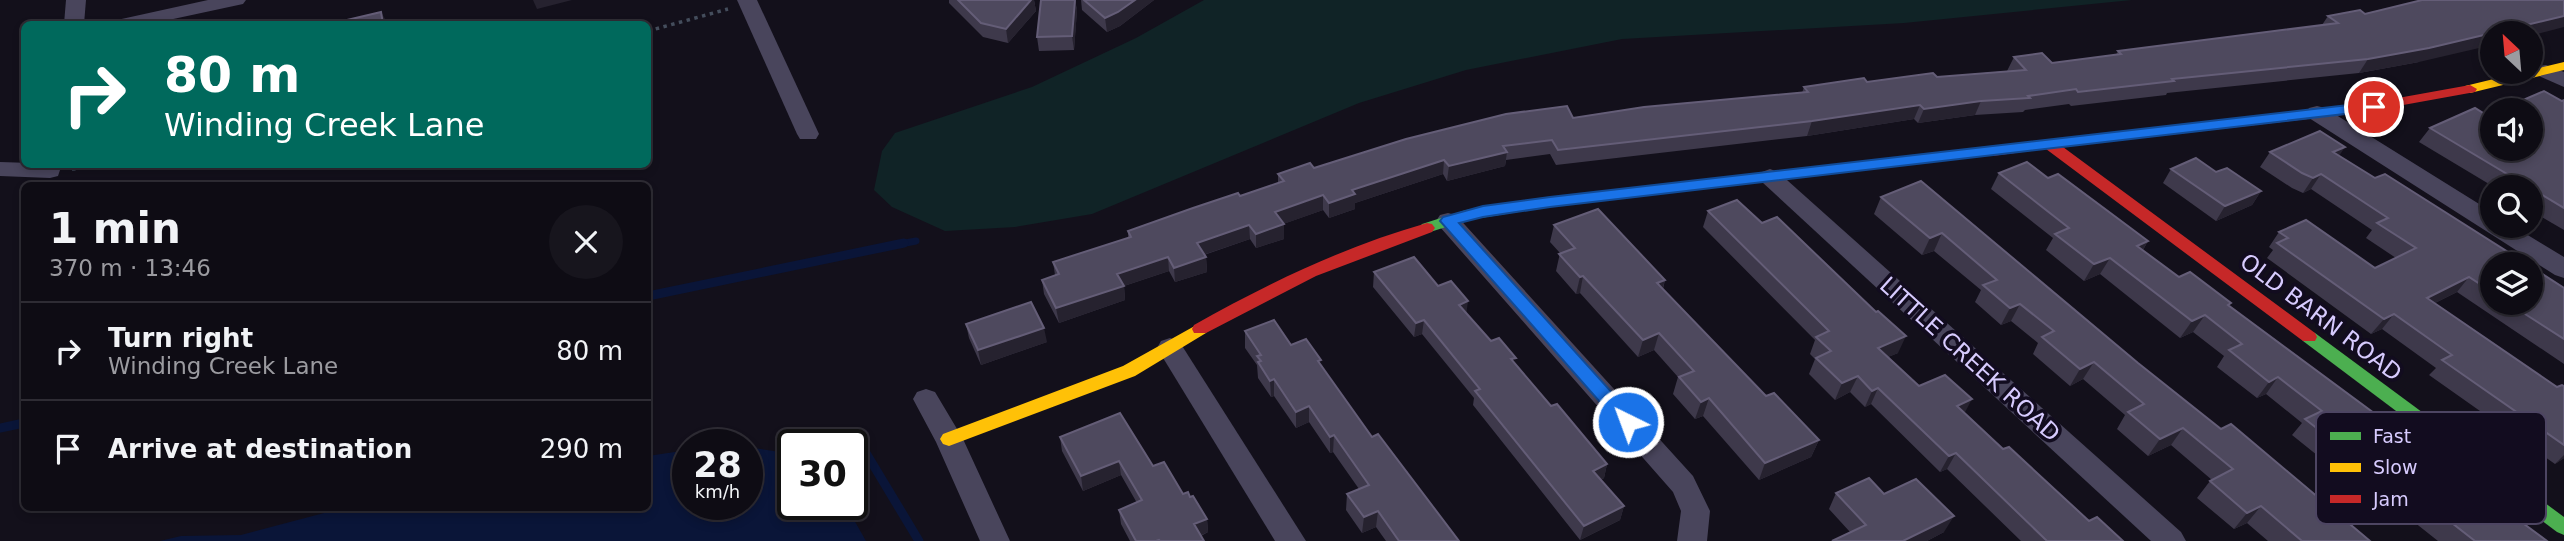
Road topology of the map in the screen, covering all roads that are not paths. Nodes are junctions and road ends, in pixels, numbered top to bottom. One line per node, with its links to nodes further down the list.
1 (76, 0): 4 (street)
2 (236, 0): 5 (street)
3 (742, 2): 8 (street)
4 (74, 21)
5 (138, 21)
6 (2558, 72): 7 (street)
7 (2317, 113): 9 (street); 13 (street)
8 (808, 134)
9 (2050, 145): 12 (street); 19 (street, OLD BARN ROAD)
10 (50, 168): 11 (street)
11 (0, 169)
12 (1770, 177): 14 (street); 26 (street, LITTLE CREEK ROAD)
13 (2480, 216)
14 (1448, 221): 17 (street); 25 (street)
15 (2515, 238): 16 (street)
16 (2564, 269)
17 (1170, 348): 20 (street); 24 (street)
18 (926, 400): 20 (street)
19 (2409, 412)
20 (950, 439): 23 (street)
21 (2546, 514): 22 (street, OLD BARN ROAD)
22 (2564, 527)
23 (995, 541)
24 (1291, 541)
25 (1692, 541)
26 (2171, 541)

